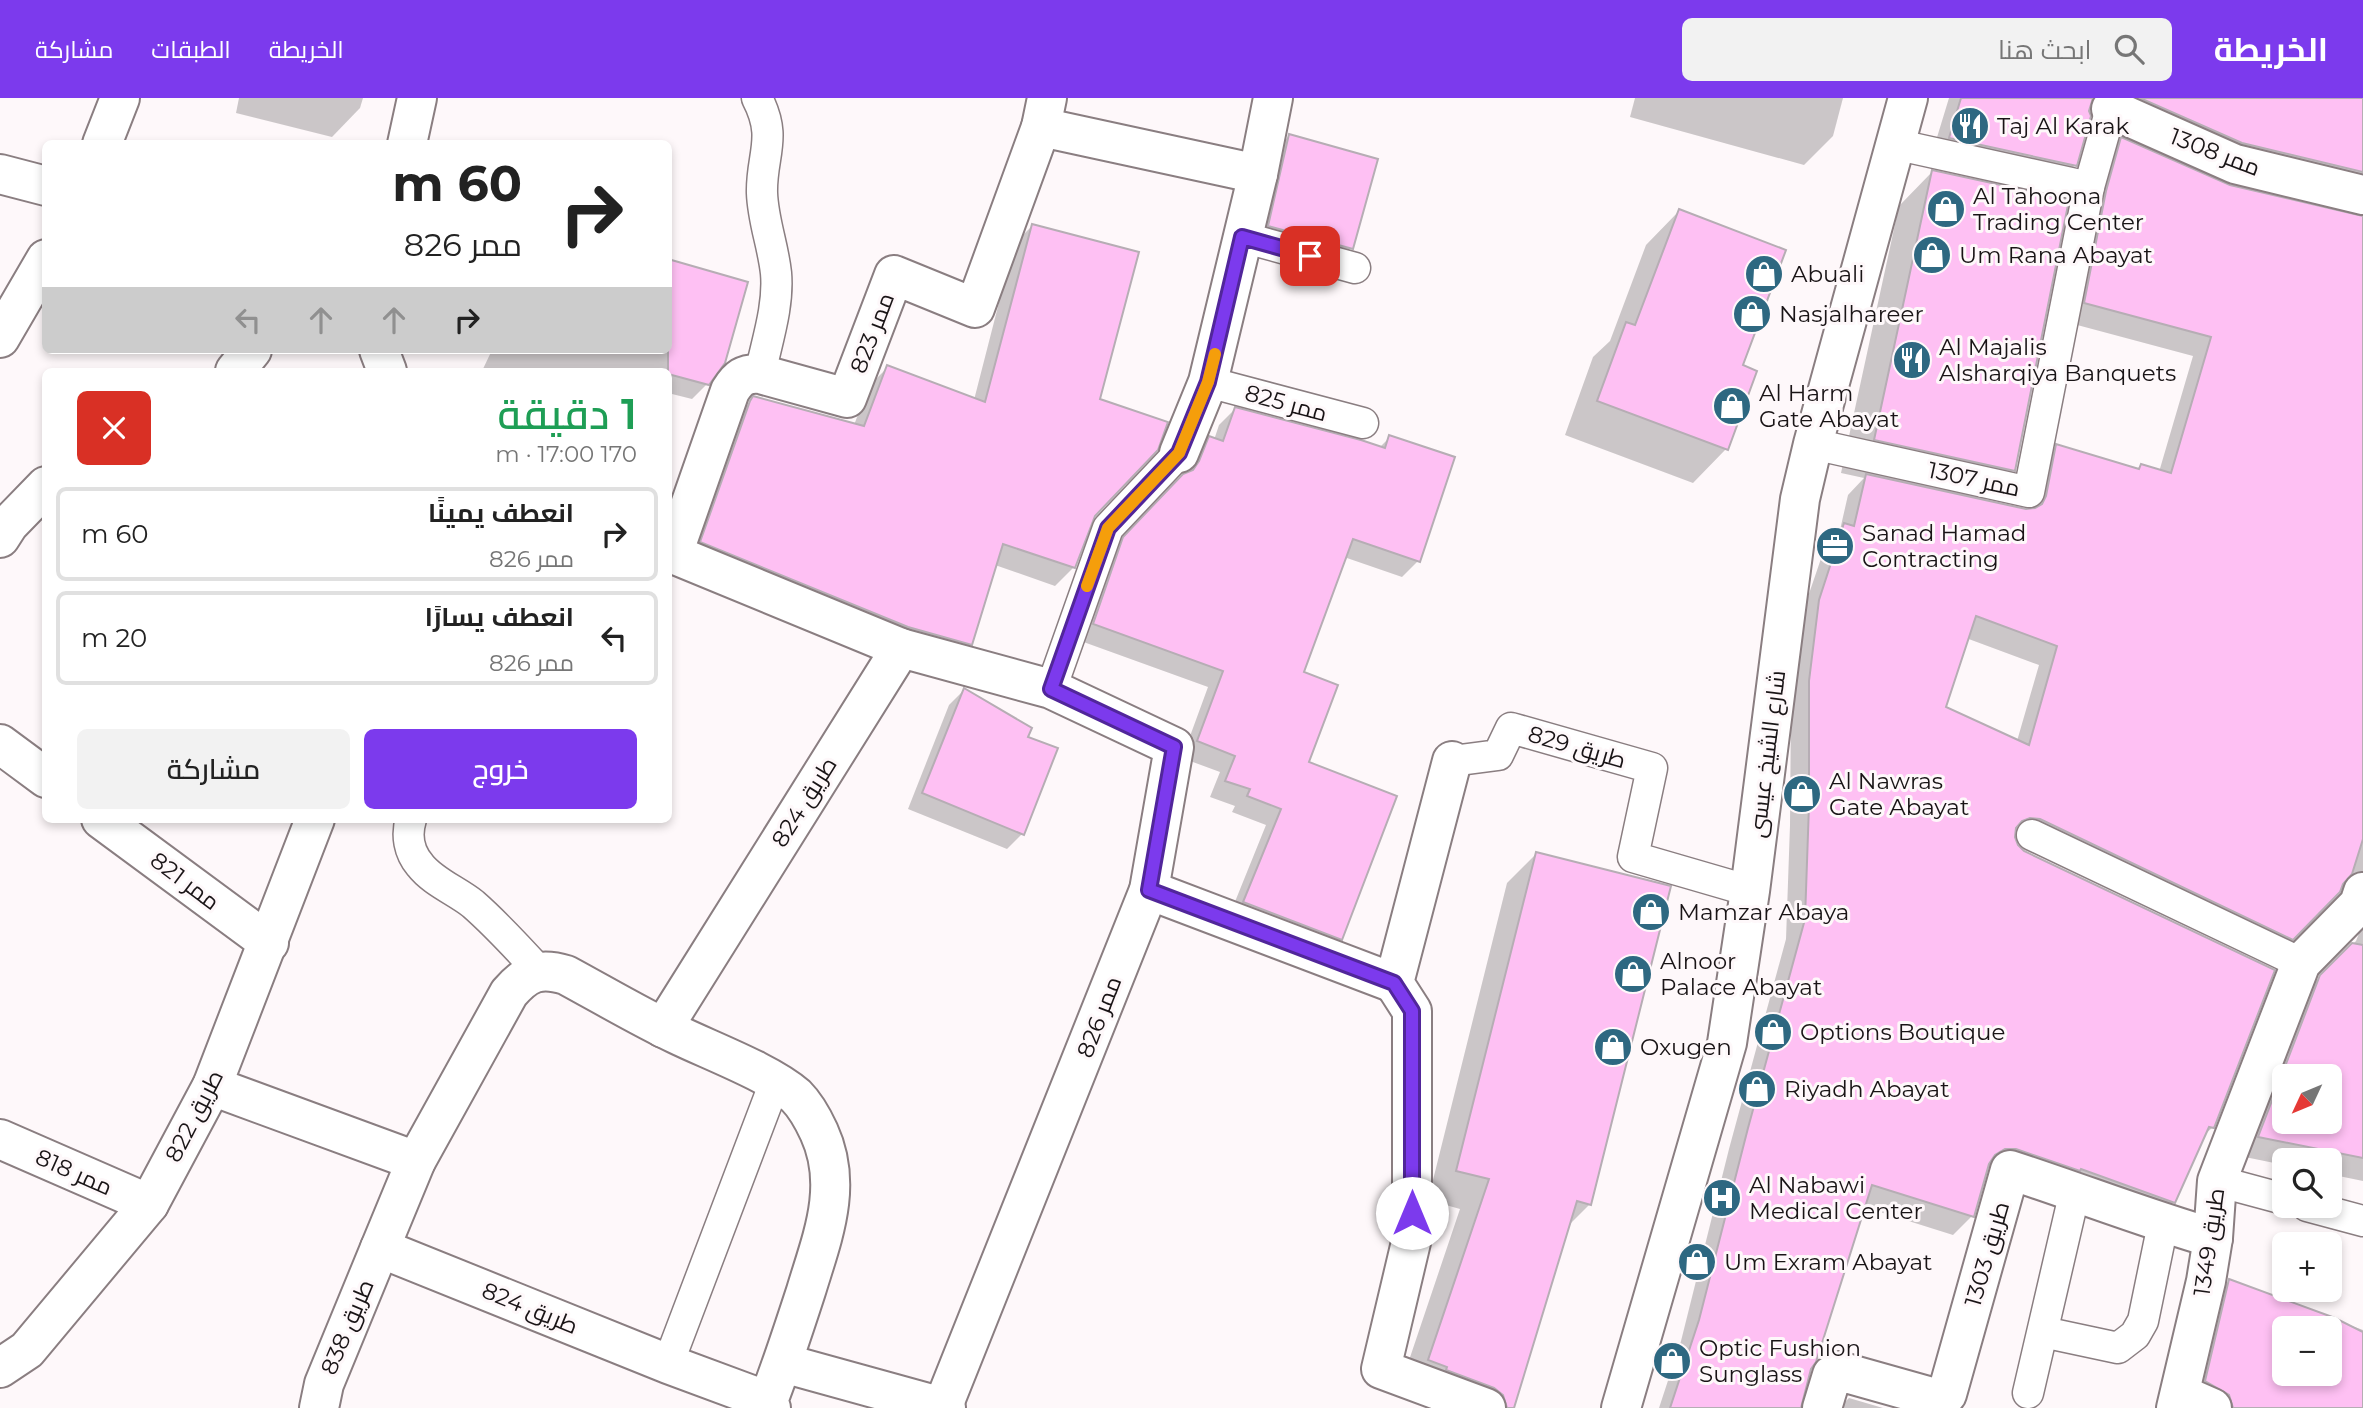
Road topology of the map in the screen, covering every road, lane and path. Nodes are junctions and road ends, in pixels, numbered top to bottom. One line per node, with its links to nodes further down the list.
1 (120, 98): 8 (street)
2 (417, 98): 9 (street)
3 (757, 98): 22 (lane)
4 (1273, 98): 12 (street)
5 (1908, 98): 10 (street, شارع الشيخ عيسى)
6 (2113, 103): 14 (lane, ممر 1307); 15 (street, ممر 1308)
7 (1044, 113): 12 (street); 22 (street, ممر 823)
8 (104, 140)
9 (408, 140)
10 (1894, 144): 14 (lane); 25 (street, شارع الشيخ عيسى)
11 (0, 173): 13 (street)
12 (1258, 174): 16 (street)
13 (42, 185)
14 (2089, 187): 25 (lane, ممر 1307)
15 (2363, 195)
16 (1242, 237): 18 (lane); 23 (street)
17 (42, 266): 19 (street)
18 (1355, 268)
19 (0, 338)
20 (249, 354): 21 (street)
21 (237, 368)
22 (760, 374): 29 (street)
23 (1208, 382): 24 (lane, ممر 825); 26 (street)
24 (1363, 423)
25 (1813, 443): 41 (street, شارع الشيخ عيسى)
26 (1179, 453): 32 (lane)
27 (42, 490): 28 (street)
28 (3, 527)
29 (672, 550)
30 (672, 553): 31 (street)
31 (901, 648): 32 (street); 47 (street, طريق 824)
32 (1051, 689): 40 (street, ممر 826)
33 (0, 744): 35 (street)
34 (1452, 761): 41 (lane, طريق 829); 46 (street, طريق 829)
35 (42, 775)
36 (106, 823): 43 (street, ممر 821)
37 (314, 823): 43 (street, طريق 822)
38 (411, 823): 45 (lane)
39 (2032, 835): 44 (lane)
40 (1149, 890): 46 (street); 68 (street, ممر 826)
41 (1750, 891): 71 (street, شارع الشيخ عيسى)
42 (2363, 892): 44 (street, طريق 1349)
43 (269, 943): 49 (street, طريق 822)
44 (2301, 963): 52 (street, طريق 1349)
45 (539, 971): 47 (street, طريق 824); 51 (street)
46 (1394, 983): 70 (street)
47 (663, 1028): 48 (street, طريق 824)
48 (775, 1082): 62 (street, طريق 824); 63 (lane)
49 (212, 1086): 51 (street); 55 (street, طريق 822)
50 (0, 1139): 55 (street, ممر 818)
51 (416, 1161): 60 (street)
52 (2217, 1181): 54 (lane); 59 (street, طريق 1349)
53 (2075, 1191): 58 (street, طريق 1303); 61 (lane); 72 (street, طريق 1303)
54 (2272, 1196)
55 (149, 1205): 64 (street, طريق 822)
56 (2342, 1215): 57 (lane)
57 (2363, 1221)
58 (2163, 1224): 59 (street, طريق 1303); 61 (lane)
59 (2213, 1238): 66 (street, طريق 1349)
60 (380, 1248): 63 (street, طريق 824); 69 (street, طريق 838)
61 (2043, 1332): 65 (lane)
62 (783, 1363): 67 (street, طريق 824); 68 (street)
63 (668, 1364): 67 (street, طريق 824)
64 (0, 1368)
65 (2028, 1393)
66 (2189, 1403)
67 (769, 1405)
68 (944, 1407)
69 (319, 1408)
70 (1486, 1408)
71 (1622, 1408)
72 (1822, 1408)

